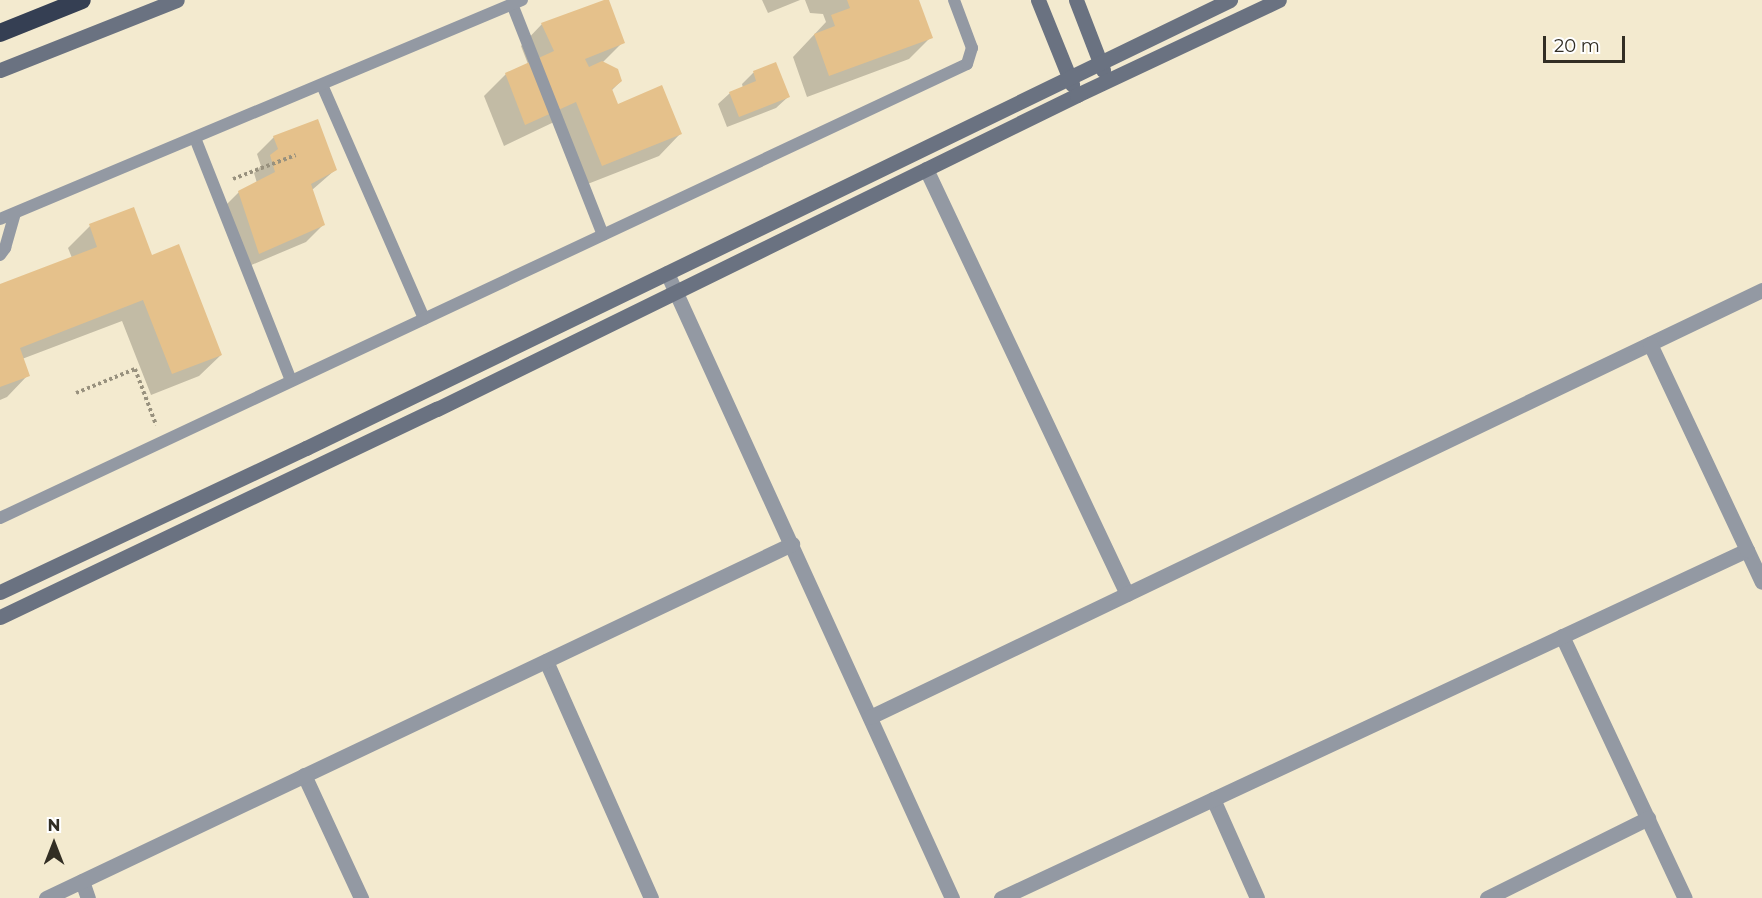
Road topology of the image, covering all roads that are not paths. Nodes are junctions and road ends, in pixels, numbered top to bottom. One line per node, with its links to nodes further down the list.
1 (82, 0): 9 (highway)
2 (177, 0): 11 (street)
3 (954, 0): 20 (lane)
4 (1038, 0): 12 (street)
5 (1076, 0): 10 (street)
6 (1230, 0): 10 (street)
7 (1279, 0): 13 (street)
8 (517, 2): 14 (lane); 20 (lane)
9 (0, 33)
10 (1100, 62): 12 (street); 13 (street)
11 (0, 70)
12 (1069, 77): 15 (street); 22 (street)
13 (1108, 80): 15 (street)
14 (322, 85): 16 (lane); 25 (lane)
15 (1077, 95): 17 (street)
16 (195, 138): 18 (lane); 27 (lane)
17 (926, 169): 24 (street); 33 (street)
18 (15, 214): 19 (lane); 21 (lane)
19 (0, 219)
20 (603, 235): 25 (lane)
21 (0, 255)
22 (667, 273): 24 (street); 32 (street)
23 (1762, 290): 26 (street)
24 (677, 291): 29 (street); 34 (street)
25 (424, 319): 27 (lane)
26 (1650, 344): 30 (street); 33 (street)
27 (291, 381): 28 (lane)
28 (0, 518)
29 (792, 544): 36 (street); 37 (street)
30 (1747, 550): 31 (street); 35 (street)
31 (1762, 582)
32 (0, 592)
33 (1127, 594): 37 (street)
34 (0, 617)
35 (1562, 636): 39 (street); 40 (street)
36 (546, 661): 38 (street); 45 (street)
37 (870, 717): 46 (street)
38 (304, 775): 41 (street); 44 (street)
39 (1213, 799): 47 (street); 48 (street)
40 (1648, 819): 49 (street); 50 (street)
41 (82, 881): 42 (street); 43 (street)
42 (46, 898)
43 (88, 898)
44 (361, 898)
45 (651, 898)
46 (952, 898)
47 (1001, 898)
48 (1257, 898)
49 (1487, 898)
50 (1685, 898)

